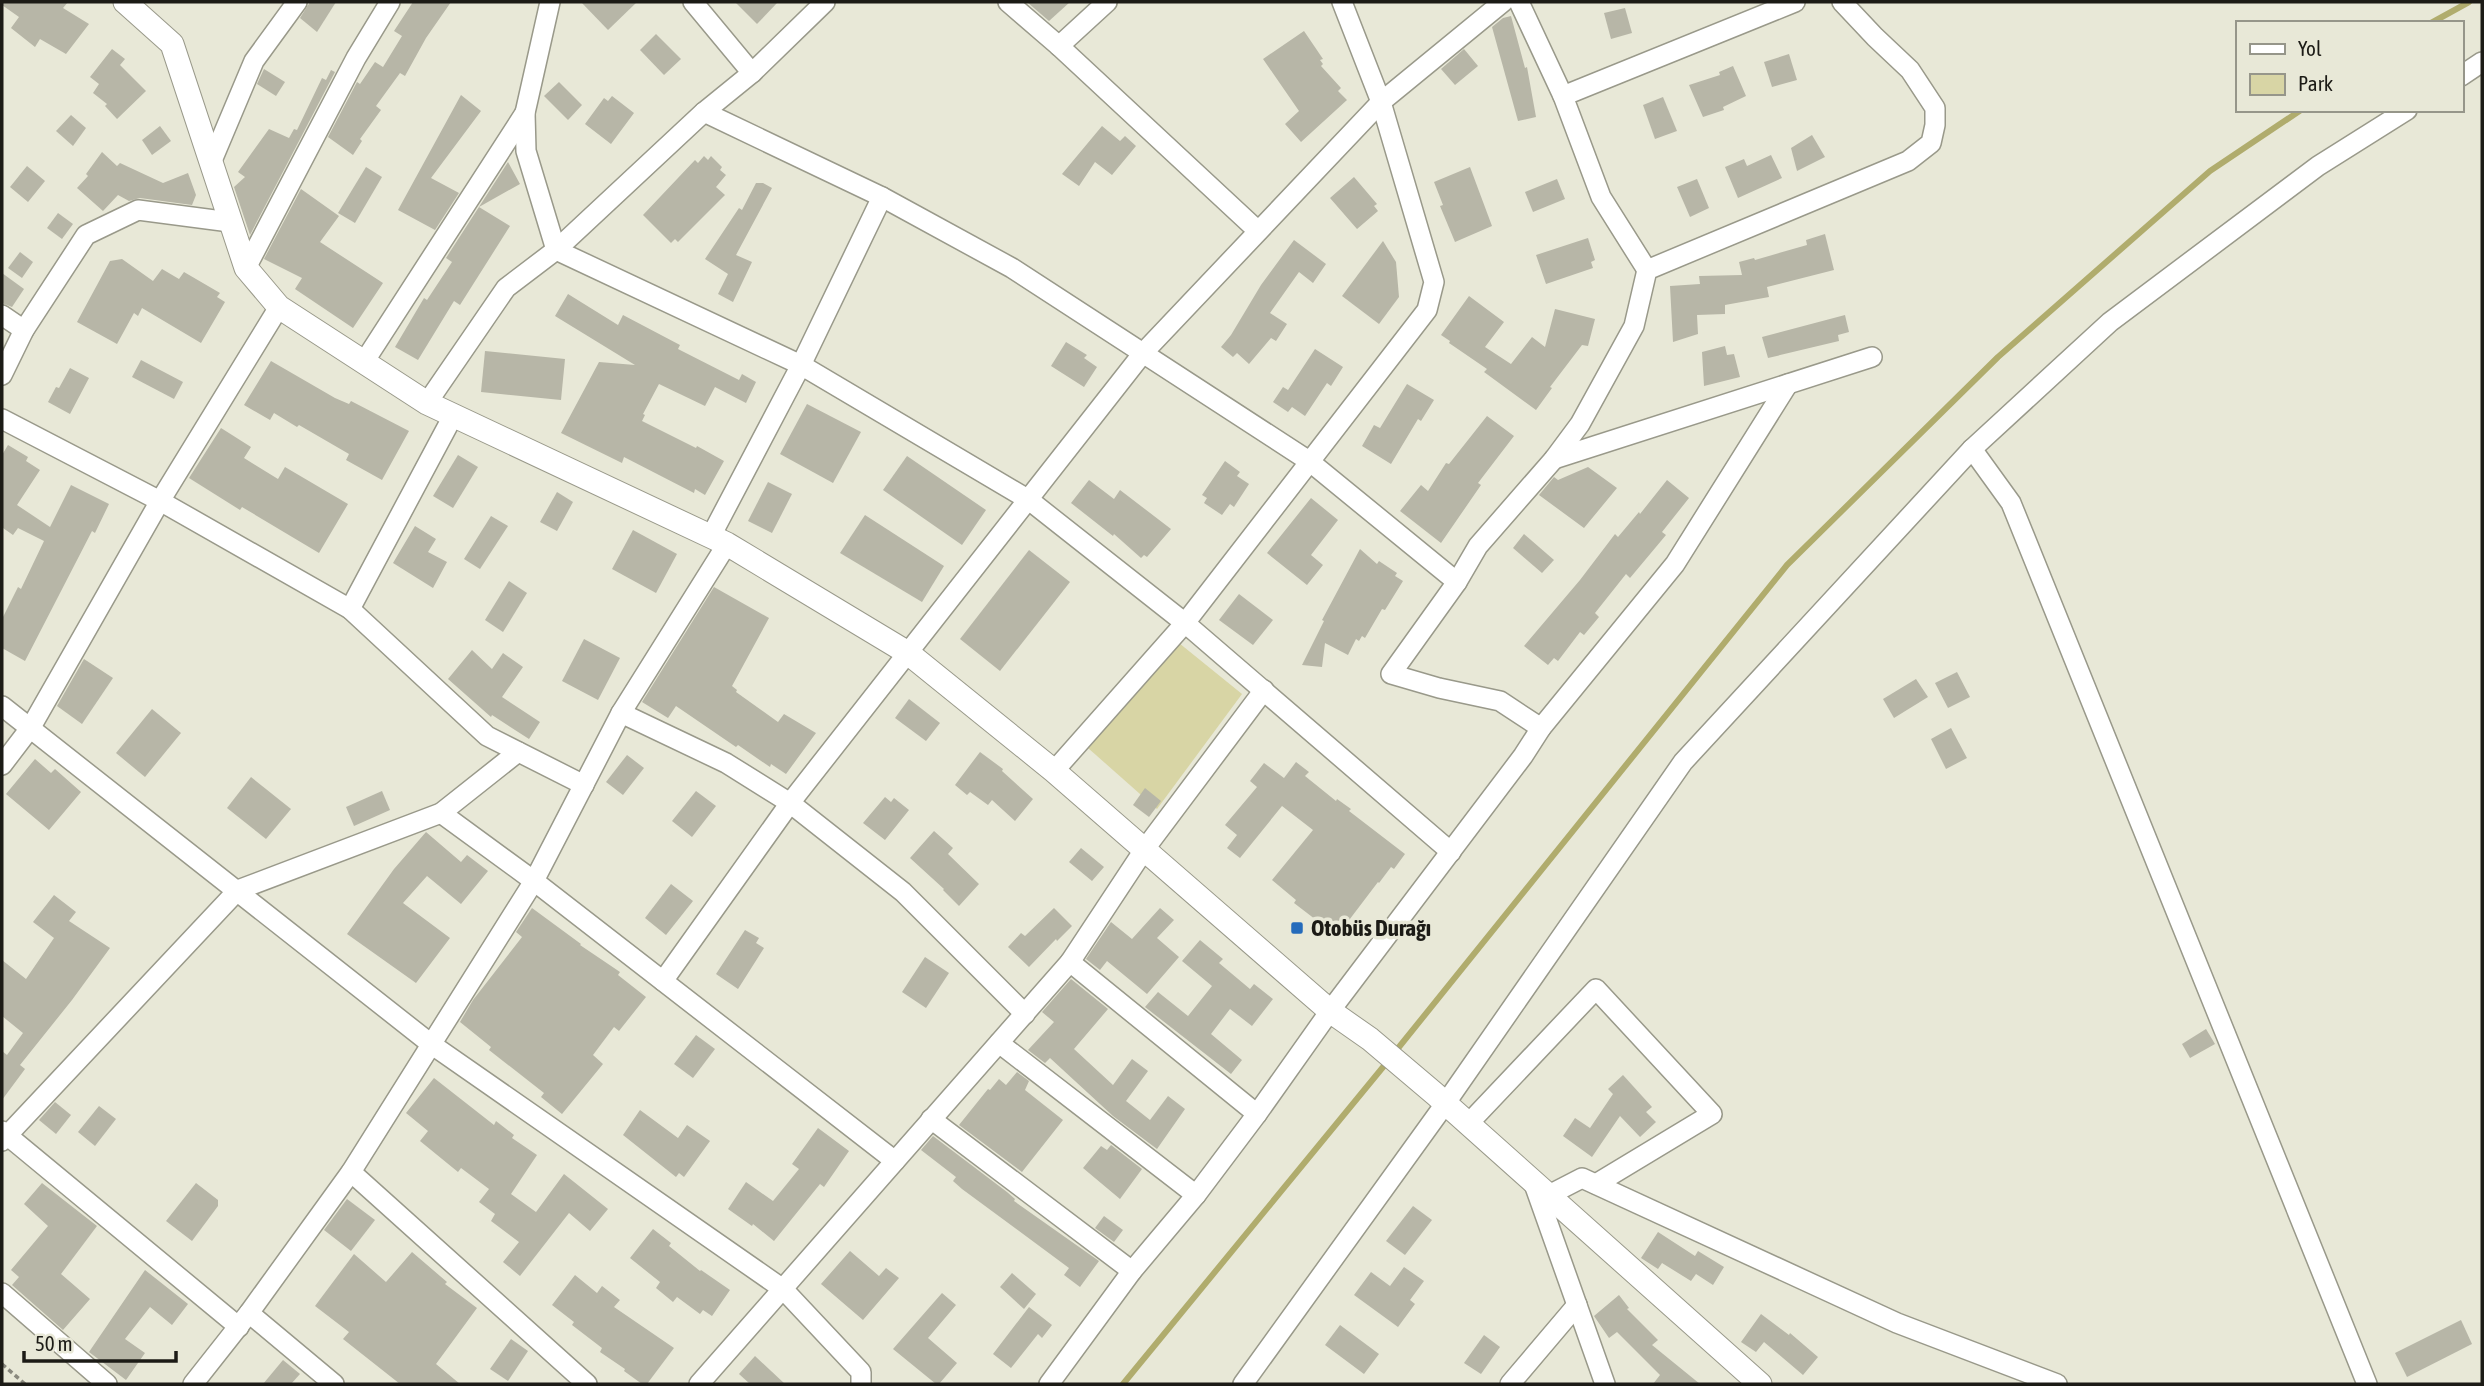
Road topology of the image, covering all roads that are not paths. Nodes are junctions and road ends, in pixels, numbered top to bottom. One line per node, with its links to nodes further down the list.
1 (125, 2): 23 (street)
2 (297, 2): 23 (street)
3 (390, 2): 28 (street)
4 (550, 2): 22 (street)
5 (693, 2): 16 (street)
6 (825, 2): 16 (street)
7 (1008, 2): 14 (street)
8 (1107, 2): 14 (street)
9 (1342, 2): 19 (street)
10 (1503, 2): 19 (street)
11 (1519, 2): 18 (street)
12 (1795, 2): 18 (street)
13 (1842, 2): 29 (street)
14 (1059, 46): 26 (street)
15 (2482, 62): 17 (street)
16 (752, 73): 20 (street)
17 (2463, 75)
18 (1563, 96): 29 (street)
19 (1381, 102): 26 (street); 44 (street)
20 (704, 112): 24 (street); 27 (street)
21 (2404, 112): 42 (street)
22 (525, 113): 27 (street); 35 (street)
23 (211, 163): 25 (street)
24 (883, 197): 33 (street); 36 (street)
25 (230, 222): 28 (street); 32 (street)
26 (1258, 231): 33 (street)
27 (556, 250): 36 (street); 39 (street)
28 (246, 268): 30 (street)
29 (1647, 270): 43 (street)
30 (279, 307): 35 (street); 46 (street)
31 (2, 315): 32 (street)
32 (24, 330): 37 (street)
33 (1143, 353): 44 (street); 45 (street)
34 (1872, 356): 38 (street)
35 (364, 362): 39 (street)
36 (801, 366): 45 (street); 47 (street)
37 (2, 375)
38 (1788, 384): 43 (street); 56 (street)
39 (427, 403): 40 (street)
40 (453, 416): 47 (street); 49 (street)
41 (2, 419): 46 (street)
42 (1972, 449): 73 (street); 100 (street)
43 (1554, 459): 48 (street)
44 (1309, 461): 48 (street); 50 (street)
45 (1029, 499): 50 (street); 51 (street)
46 (160, 501): 49 (street); 55 (street)
47 (719, 540): 51 (street); 54 (street)
48 (1457, 582): 56 (street)
49 (349, 609): 57 (street)
50 (1185, 623): 52 (street); 59 (street)
51 (908, 653): 59 (street); 61 (street)
52 (1264, 690): 63 (street); 64 (street)
53 (2, 706): 55 (street)
54 (621, 713): 60 (street); 61 (street)
55 (31, 727): 58 (street); 66 (street)
56 (1541, 728): 64 (street)
57 (518, 752): 60 (street); 62 (street)
58 (2, 765)
59 (1054, 771): 63 (street)
60 (584, 785): 65 (street)
61 (790, 803): 68 (street); 70 (street)
62 (441, 813): 65 (street); 66 (street)
63 (1144, 850): 67 (street); 69 (street)
64 (1451, 852): 69 (street)
65 (534, 881): 68 (street); 72 (street)
66 (238, 890): 72 (street); 77 (street)
67 (1070, 962): 70 (street); 74 (street)
68 (663, 981): 78 (street)
69 (1330, 1012): 73 (street); 74 (street)
70 (1025, 1014): 71 (street)
71 (999, 1043): 75 (street); 82 (street)
72 (431, 1044): 79 (street); 84 (street)
73 (1440, 1099): 76 (street); 95 (street)
74 (1257, 1114): 82 (street)
75 (931, 1119): 78 (street); 83 (street)
76 (1468, 1124): 80 (street); 81 (street)
77 (3, 1136): 87 (street)
78 (895, 1161): 84 (street)
79 (351, 1172): 87 (street); 91 (street)
80 (1596, 1184): 81 (street); 99 (street)
81 (1541, 1189): 86 (street); 98 (street)
82 (1196, 1195): 83 (street)
83 (1132, 1270): 94 (street)
84 (783, 1289): 92 (street); 93 (street)
85 (2, 1293): 88 (street)
86 (1577, 1305): 96 (street); 97 (street)
87 (244, 1320): 89 (street); 90 (street)
88 (107, 1384)
89 (193, 1384)
90 (334, 1384)
91 (587, 1384)
92 (699, 1384)
93 (861, 1384)
94 (1049, 1384)
95 (1243, 1384)
96 (1510, 1384)
97 (1605, 1384)
98 (1760, 1384)
99 (2057, 1384)
100 (2367, 1384)

